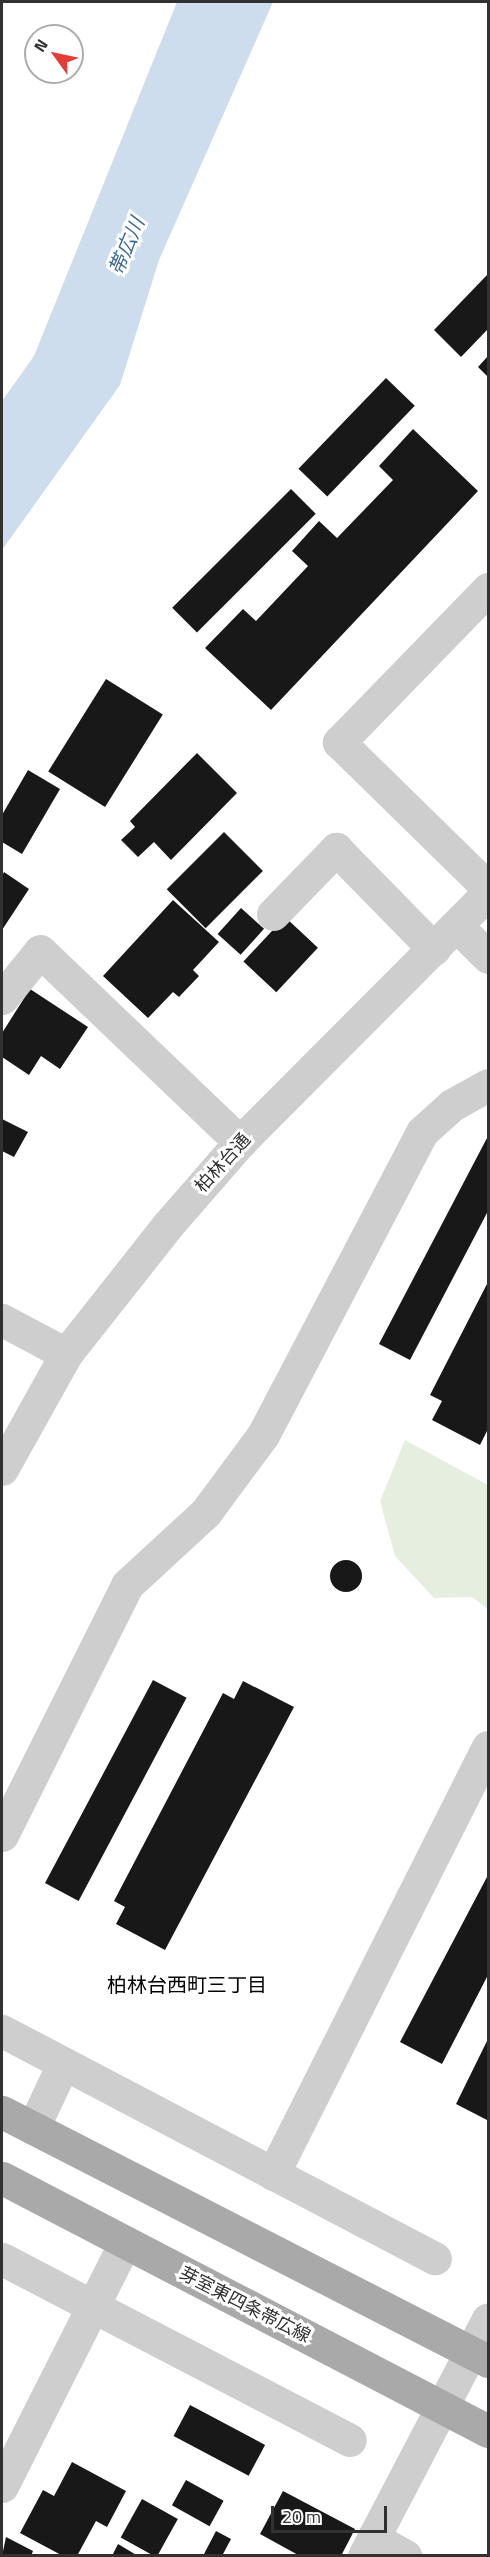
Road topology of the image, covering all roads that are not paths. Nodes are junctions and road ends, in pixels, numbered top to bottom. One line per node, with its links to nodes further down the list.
1 (489, 589): 2 (street)
2 (489, 890): 4 (street, 柏林台通)
3 (273, 914): 5 (street)
4 (457, 926): 5 (street, 柏林台通); 6 (street)
5 (434, 949): 9 (street, 柏林台通)
6 (489, 957)
7 (2, 998): 9 (street)
8 (489, 1085): 14 (street)
9 (240, 1142): 11 (street, 柏林台通)
10 (2, 1320): 11 (street)
11 (66, 1354): 12 (street, 柏林台通)
12 (2, 1469)
13 (489, 1747): 19 (street)
14 (2, 1835)
15 (2, 2031): 16 (street)
16 (63, 2064): 18 (street); 19 (street)
17 (2, 2112): 18 (main road)
18 (33, 2128): 26 (main road)
19 (273, 2174): 22 (street)
20 (2, 2178): 21 (main road, 芽室東四条帯広線)
21 (125, 2242): 24 (street); 27 (main road, 芽室東四条帯広線)
22 (435, 2258)
23 (2, 2259): 24 (street)
24 (92, 2306): 29 (street); 30 (street)
25 (489, 2319): 26 (street)
26 (479, 2357): 27 (street)
27 (443, 2408): 28 (main road, 芽室東四条帯広線); 31 (street)
28 (489, 2431)
29 (350, 2440)
30 (2, 2486)
31 (368, 2547): 32 (street)
32 (405, 2556)

